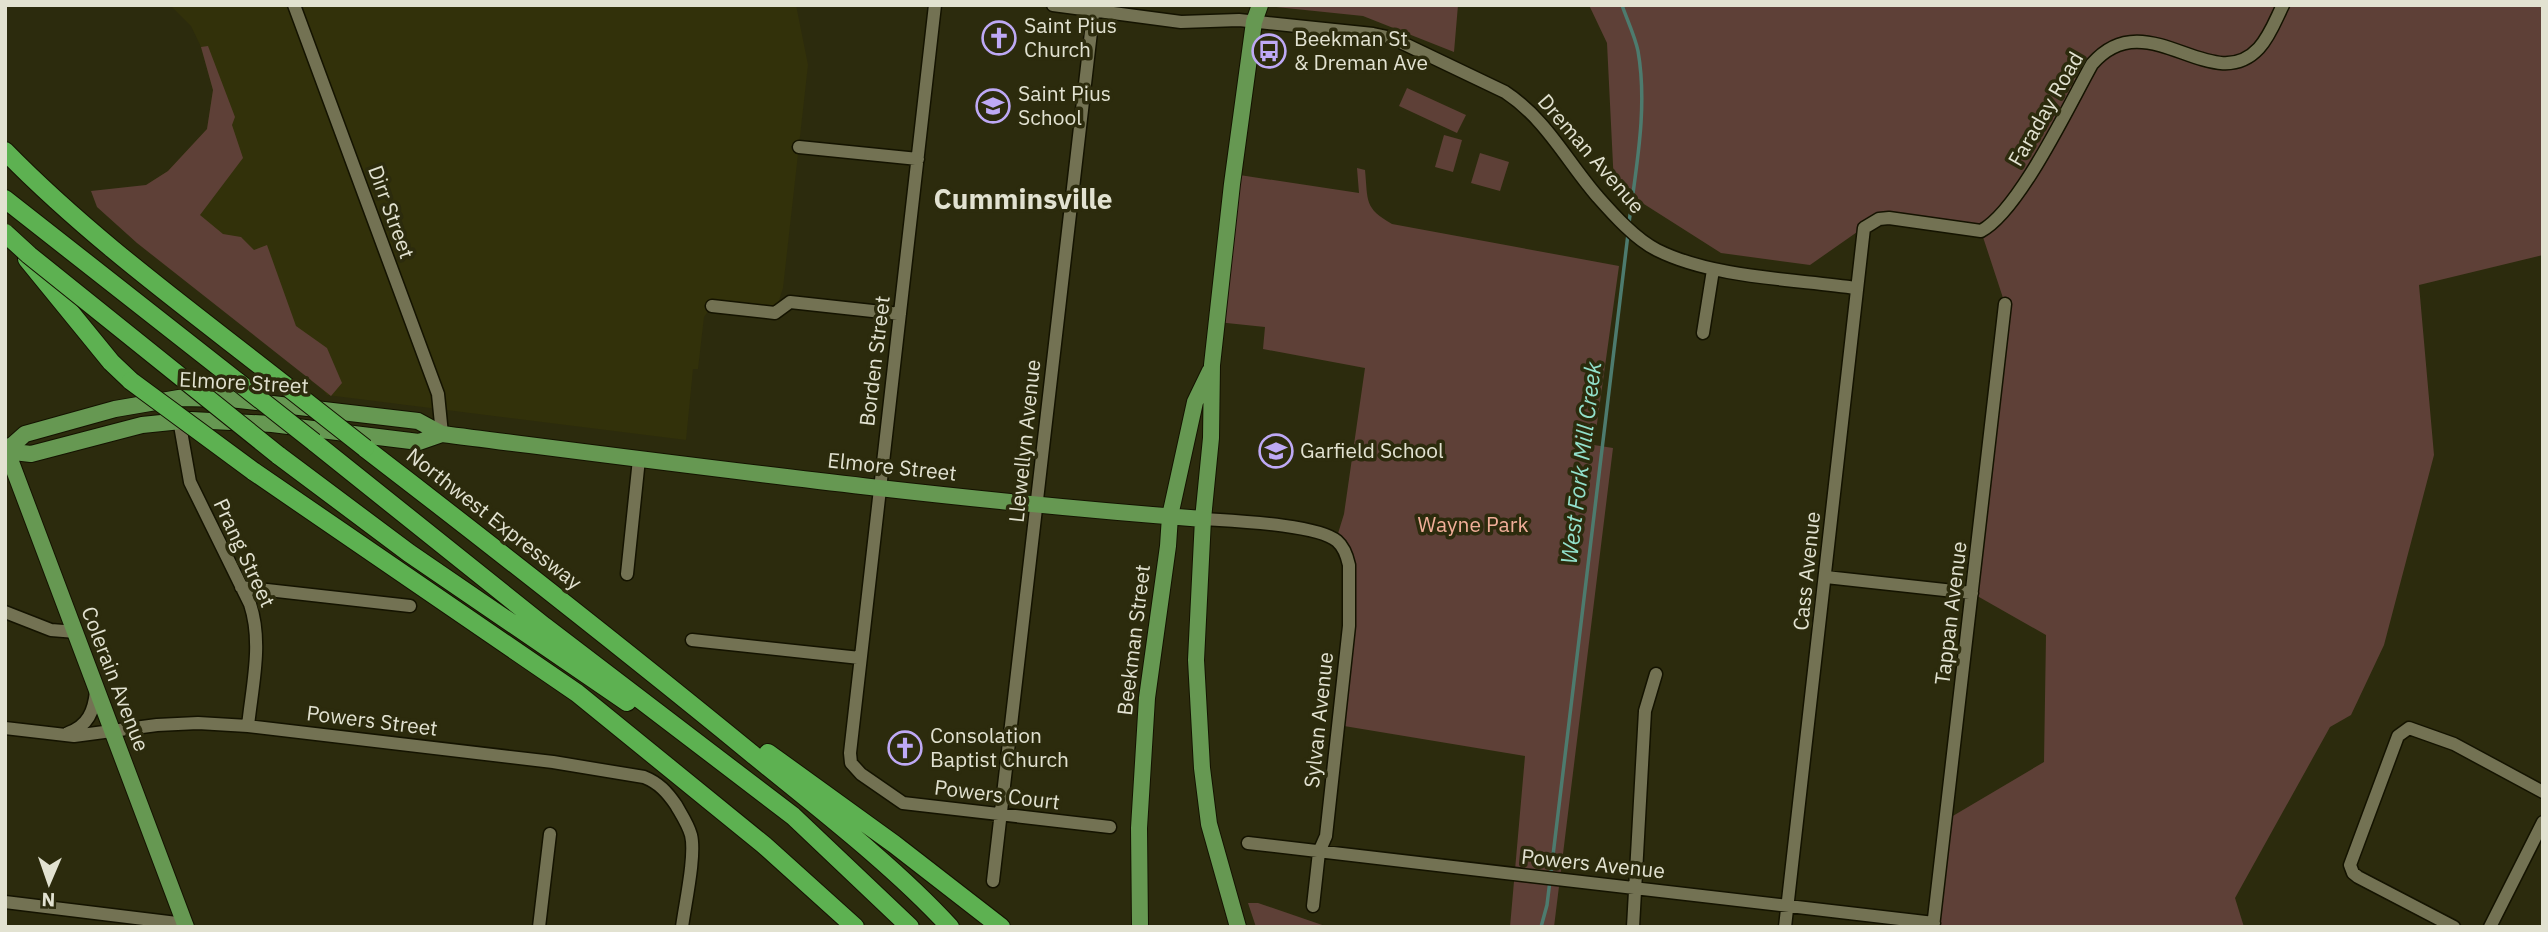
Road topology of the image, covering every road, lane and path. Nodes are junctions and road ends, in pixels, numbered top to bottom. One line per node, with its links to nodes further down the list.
1 (294, 5): 23 (street, Dirr Street)
2 (935, 5): 10 (street, Borden Street)
3 (1053, 5): 6 (street, Dreman Avenue)
4 (1261, 5): 7 (main road, Beekman Street)
5 (2283, 5): 12 (street, Faraday Road)
6 (1094, 8): 7 (street, Dreman Avenue); 28 (street, Llewellyn Avenue)
7 (1254, 22): 14 (street, Dreman Avenue); 20 (main road, Beekman Street)
8 (799, 147): 10 (street)
9 (5, 151): 41 (highway, Northwest Expressway, bridge)
10 (918, 159): 18 (street, Borden Street)
11 (5, 199): 50 (highway, bridge)
12 (1870, 223): 15 (street, Cass Avenue)
13 (5, 232): 26 (highway, bridge); 39 (highway, bridge)
14 (1713, 270): 15 (street, Dreman Avenue); 19 (street)
15 (1856, 288): 33 (street, Cass Avenue)
16 (2006, 304): 35 (street, Tappan Avenue)
17 (712, 306): 18 (street)
18 (900, 314): 27 (street, Borden Street)
19 (1703, 333)
20 (1212, 365): 29 (main road, Beekman Street); 30 (main road, Beekman Street)
21 (176, 398): 22 (street, Prang Street); 23 (main road, Elmore Street); 24 (main road, Elmore Street)
22 (179, 421): 23 (main road, Elmore Street); 24 (main road, Elmore Street); 34 (street, Prang Street)
23 (442, 434): 25 (main road, Elmore Street)
24 (6, 449): 40 (main road, Colerain Avenue)
25 (639, 459): 27 (main road, Elmore Street); 32 (street)
26 (316, 483): 39 (highway); 50 (highway)
27 (879, 487): 28 (main road, Elmore Street); 43 (street, Borden Street)
28 (1038, 505): 29 (main road, Elmore Street); 53 (street, Llewellyn Avenue)
29 (1170, 516): 30 (main road, Elmore Street); 73 (main road, Beekman Street)
30 (1203, 519): 31 (street, Elmore Street); 64 (main road, Beekman Street)
31 (1336, 540): 58 (street, Sylvan Avenue)
32 (627, 574)
33 (1826, 578): 35 (street); 62 (street, Cass Avenue)
34 (241, 587): 36 (street); 46 (street, Prang Street)
35 (1972, 593): 66 (street, Tappan Avenue)
36 (410, 606)
37 (6, 612): 38 (street); 40 (street)
38 (5, 619)
39 (483, 630): 69 (highway)
40 (76, 632): 45 (main road, Colerain Avenue)
41 (607, 635): 71 (highway, Northwest Expressway); 72 (highway)
42 (692, 640): 43 (street)
43 (860, 659): 51 (street, Borden Street)
44 (1656, 674): 60 (street)
45 (96, 687): 48 (main road, Colerain Avenue); 49 (street)
46 (248, 726): 48 (street, Powers Street); 68 (street, Powers Street)
47 (5, 728): 49 (street, Powers Street)
48 (113, 731): 49 (street, Powers Street); 65 (main road, Colerain Avenue)
49 (60, 735)
50 (688, 735): 70 (highway)
51 (851, 763): 53 (street, Powers Court)
52 (2543, 792): 76 (street)
53 (1002, 815): 55 (street, Powers Court); 59 (street, Llewellyn Avenue)
54 (2543, 822): 77 (street)
55 (1110, 827)
56 (550, 834): 67 (street)
57 (1248, 843): 58 (street, Powers Avenue)
58 (1319, 852): 60 (street, Powers Avenue); 63 (street, Sylvan Avenue)
59 (993, 881)
60 (1634, 887): 62 (street, Powers Avenue); 74 (street)
61 (5, 902): 65 (street)
62 (1788, 905): 66 (street, Powers Avenue); 75 (street, Cass Avenue)
63 (1313, 906)
64 (1236, 921)
65 (185, 925)
66 (1934, 925)
67 (538, 927)
68 (682, 927)
69 (855, 927)
70 (910, 927)
71 (950, 927)
72 (1000, 927)
73 (1140, 927)
74 (1633, 927)
75 (1786, 927)
76 (2454, 927)
77 (2490, 927)

